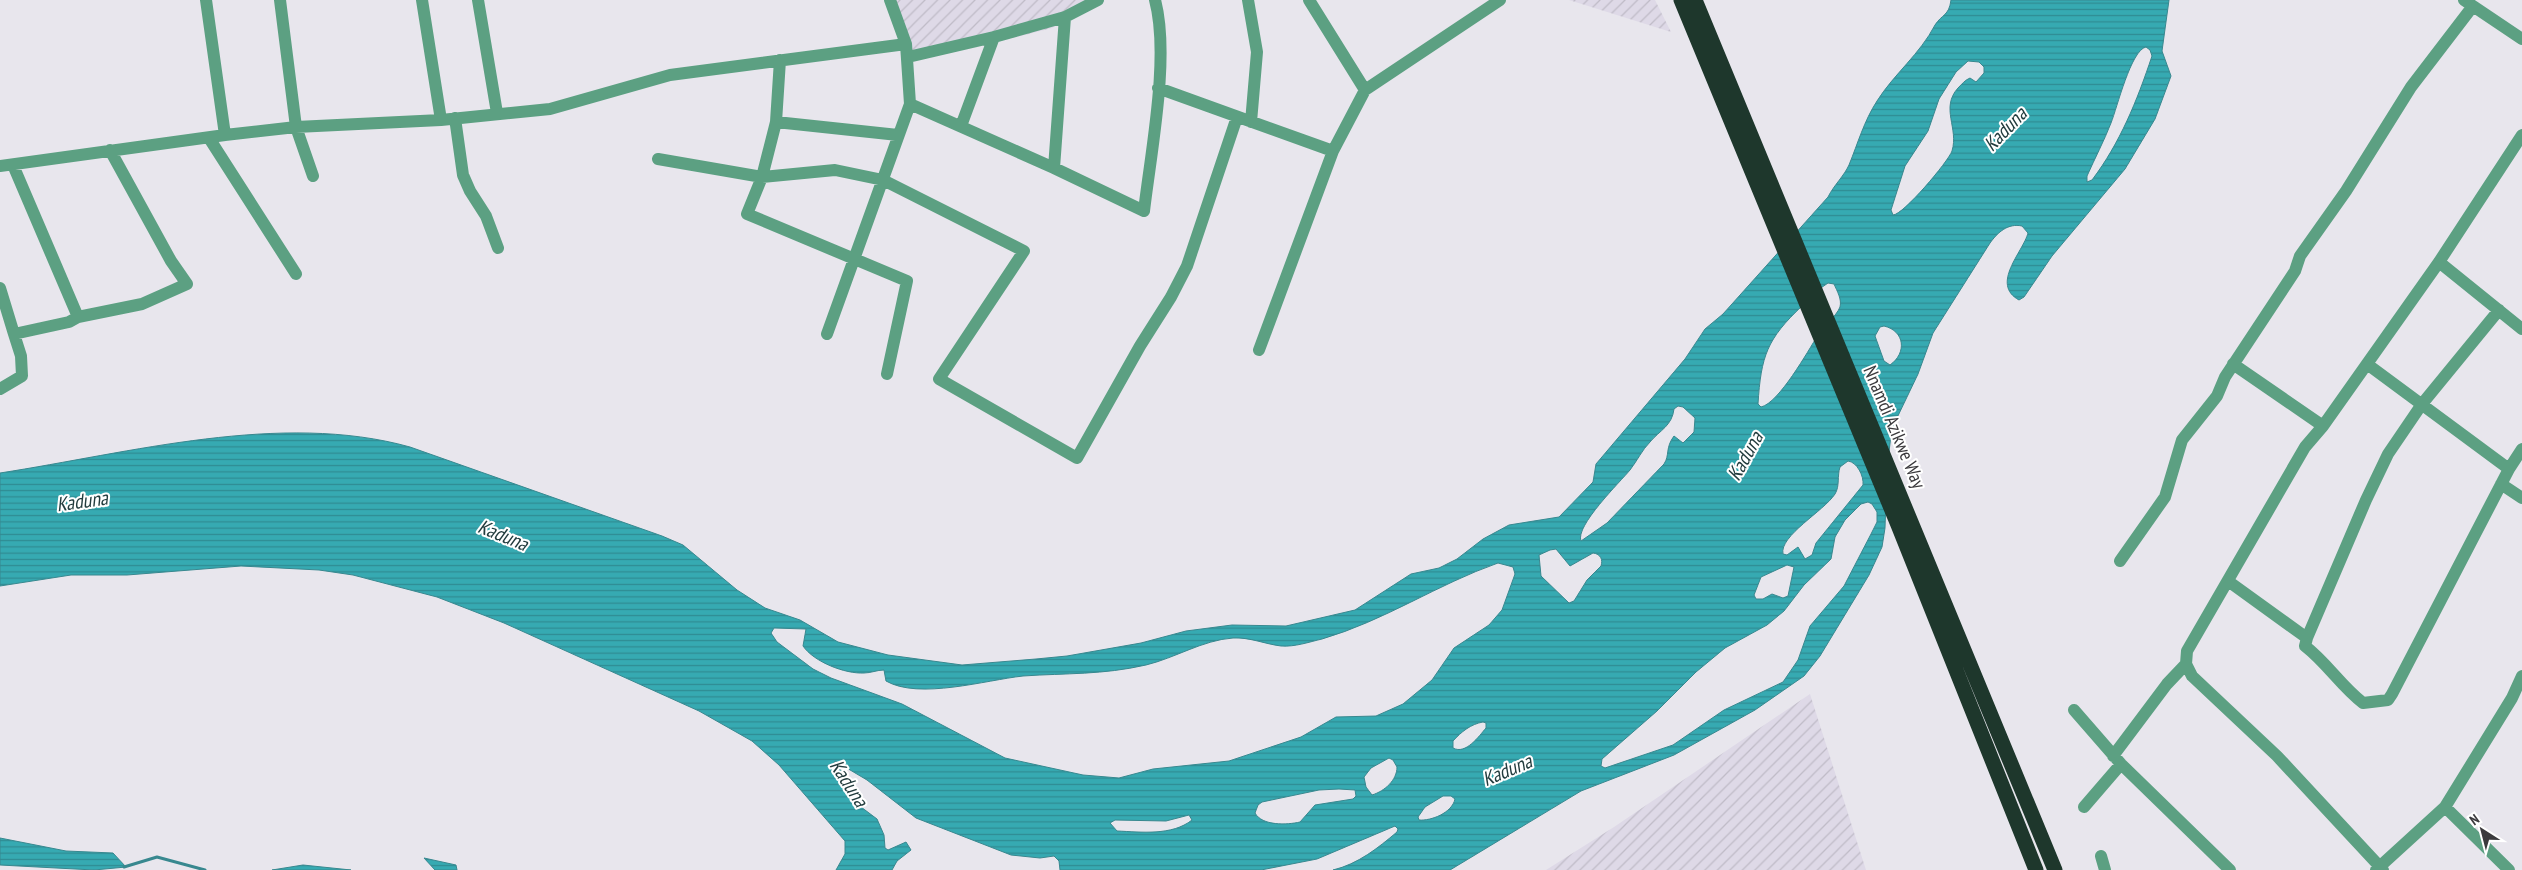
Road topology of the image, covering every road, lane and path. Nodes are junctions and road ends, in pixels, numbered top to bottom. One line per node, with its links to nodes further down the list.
1 (206, 0): 31 (street)
2 (280, 0): 30 (street)
3 (422, 0): 26 (street)
4 (478, 0): 23 (street)
5 (890, 0): 17 (street)
6 (1098, 0): 14 (street)
7 (1155, 0): 20 (street)
8 (1248, 0): 28 (street)
9 (1309, 0): 21 (street)
10 (1500, 0): 21 (street)
11 (1681, 0): 43 (highway, Nnamdi Azikwe Way)
12 (1699, 2): 43 (highway, Nnamdi Azikwe Way)
13 (2468, 3): 16 (street); 55 (street)
14 (1065, 17): 15 (street); 39 (street)
15 (994, 37): 18 (street); 29 (street)
16 (2522, 39)
17 (906, 44): 18 (street); 19 (street)
18 (908, 57): 22 (street)
19 (780, 60): 23 (street); 27 (street)
20 (1158, 88): 24 (street); 39 (street)
21 (1365, 90): 36 (street)
22 (910, 104): 29 (street); 32 (street)
23 (497, 113): 25 (street)
24 (1237, 117): 28 (street); 42 (street)
25 (454, 118): 26 (street); 44 (street)
26 (441, 120): 30 (street)
27 (776, 122): 32 (street); 41 (street)
28 (1251, 122): 36 (street)
29 (961, 126): 39 (street)
30 (296, 128): 31 (street); 40 (street)
31 (225, 135): 34 (street)
32 (898, 135): 42 (street)
33 (2522, 135): 46 (street)
34 (209, 138): 35 (street); 47 (street)
35 (110, 150): 38 (street); 50 (street)
36 (1333, 151): 54 (street)
37 (658, 159): 41 (street)
38 (6, 165): 50 (street)
39 (1054, 168)
40 (314, 176)
41 (762, 177): 42 (street); 45 (street)
42 (883, 180): 45 (street)
43 (1768, 190): 65 (highway, Nnamdi Azikwe Way)
44 (498, 248)
45 (855, 258): 53 (street); 57 (street)
46 (2439, 262): 49 (street); 56 (street)
47 (296, 274)
48 (0, 288): 52 (street)
49 (2499, 310): 51 (street); 59 (street)
50 (78, 317): 52 (street)
51 (2522, 329)
52 (14, 334): 58 (street)
53 (828, 334)
54 (1260, 350)
55 (2233, 364): 60 (street); 66 (street)
56 (2367, 364): 59 (street); 60 (street)
57 (887, 374)
58 (0, 389)
59 (2422, 404): 62 (street); 68 (street)
60 (2323, 426): 67 (street)
61 (2522, 449): 62 (street)
62 (2509, 469): 63 (street)
63 (2501, 484): 64 (street); 68 (street)
64 (2522, 498)
65 (1905, 522): 77 (highway, Nnamdi Azikwe Way); 78 (highway, Nnamdi Azikwe Way)
66 (2120, 561)
67 (2228, 581): 68 (street); 69 (street)
68 (2307, 638)
69 (2186, 664): 72 (street); 76 (street)
70 (2522, 676): 74 (street)
71 (2074, 710): 72 (street)
72 (2117, 760): 73 (street); 80 (street)
73 (2084, 807)
74 (2444, 807): 76 (street); 81 (street)
75 (2101, 856): 79 (street)
76 (2380, 869)
77 (2036, 870)
78 (2055, 870)
79 (2105, 870)
80 (2230, 870)
81 (2509, 870)

